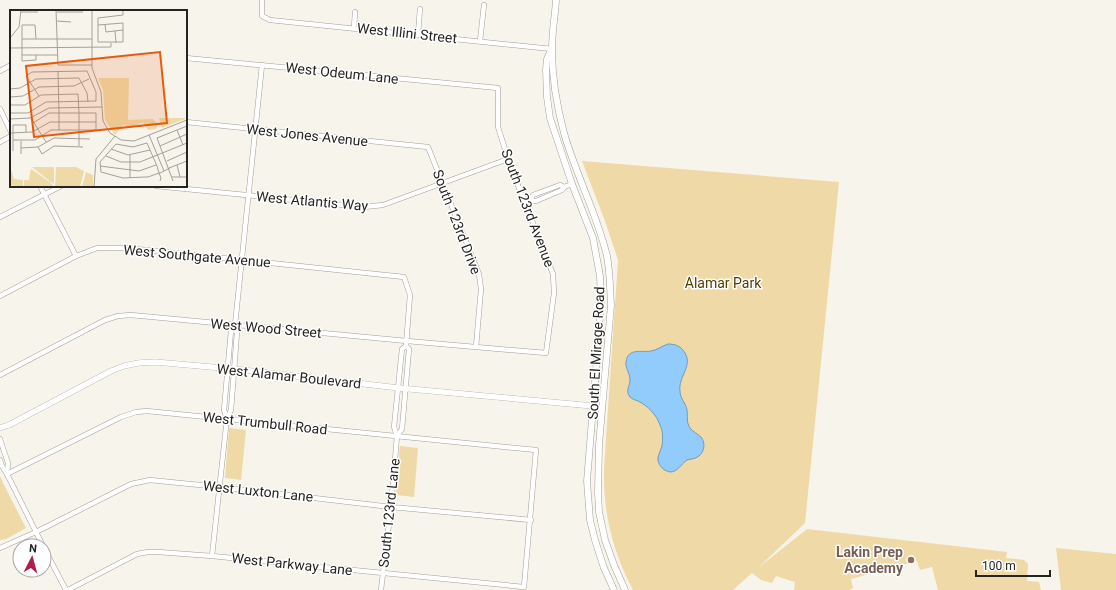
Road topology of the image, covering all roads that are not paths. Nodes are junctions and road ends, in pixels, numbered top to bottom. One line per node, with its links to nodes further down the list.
1 (262, 0): 6 (street, West Illini Street)
2 (556, 0): 9 (main road, South El Mirage Road)
3 (484, 5): 8 (street)
4 (420, 9): 7 (street)
5 (355, 12): 6 (street)
6 (354, 28): 7 (street, West Illini Street)
7 (418, 34): 8 (street, West Illini Street)
8 (480, 41): 9 (street, West Illini Street)
9 (552, 49): 24 (main road, South El Mirage Road); 63 (main road, South El Mirage Road)
10 (187, 58): 11 (street, West Odeum Lane)
11 (262, 65): 14 (street, West Odeum Lane); 17 (street)
12 (10, 66): 13 (street)
13 (0, 71)
14 (498, 88): 22 (street, South 123rd Avenue)
15 (0, 109): 18 (street)
16 (187, 122): 17 (street, West Jones Avenue)
17 (255, 129): 21 (street, West Jones Avenue); 29 (street)
18 (10, 130)
19 (10, 137): 20 (street)
20 (0, 142)
21 (428, 147): 23 (street, South 123rd Drive)
22 (508, 159): 23 (street, West Atlantis Way); 30 (street, South 123rd Avenue)
23 (442, 183): 29 (street, West Atlantis Way); 38 (street, South 123rd Drive)
24 (572, 184): 30 (street); 44 (main road, South El Mirage Road)
25 (40, 187): 28 (street)
26 (59, 187): 28 (street)
27 (166, 187): 29 (street, West Atlantis Way)
28 (44, 194): 31 (street); 32 (street)
29 (248, 195): 33 (street)
30 (525, 202): 39 (street, South 123rd Avenue)
31 (0, 217)
32 (76, 256): 33 (street, West Southgate Avenue); 35 (street, West Southgate Avenue)
33 (242, 260): 34 (street, West Southgate Avenue); 36 (street)
34 (404, 277): 37 (street, South 123rd Lane)
35 (0, 296)
36 (235, 328): 37 (street, West Wood Street); 40 (street); 41 (street, West Wood Street)
37 (406, 344): 38 (street, West Wood Street); 42 (street, South 123rd Lane); 43 (street, South 123rd Lane)
38 (476, 347): 39 (street, West Wood Street)
39 (546, 353)
40 (230, 369): 42 (street, West Alamar Boulevard); 45 (street); 46 (street, West Alamar Boulevard)
41 (0, 375)
42 (399, 388): 43 (street, West Alamar Boulevard); 47 (street, South 123rd Lane)
43 (406, 388): 44 (street, West Alamar Boulevard); 47 (street, South 123rd Lane)
44 (593, 406): 62 (main road, South El Mirage Road)
45 (227, 418): 47 (street, West Trumbull Road); 50 (street, West Trumbull Road); 51 (street)
46 (0, 428)
47 (397, 436): 52 (street, South 123rd Lane); 53 (street, West Trumbull Road)
48 (0, 439): 50 (street)
49 (0, 460): 50 (street)
50 (7, 474): 54 (street)
51 (220, 486): 52 (street, West Luxton Lane); 54 (street, West Luxton Lane); 57 (street)
52 (391, 507): 53 (street, West Luxton Lane); 59 (street, South 123rd Lane)
53 (531, 520): 59 (street, West Parkway Lane)
54 (36, 532): 55 (street); 56 (street, West Luxton Lane)
55 (39, 538)
56 (0, 548)
57 (212, 556): 59 (street, West Parkway Lane); 60 (street, West Parkway Lane)
58 (52, 562): 60 (street)
59 (383, 573): 61 (street, South 123rd Lane)
60 (67, 590)
61 (381, 590)
62 (614, 590)
63 (625, 590)

